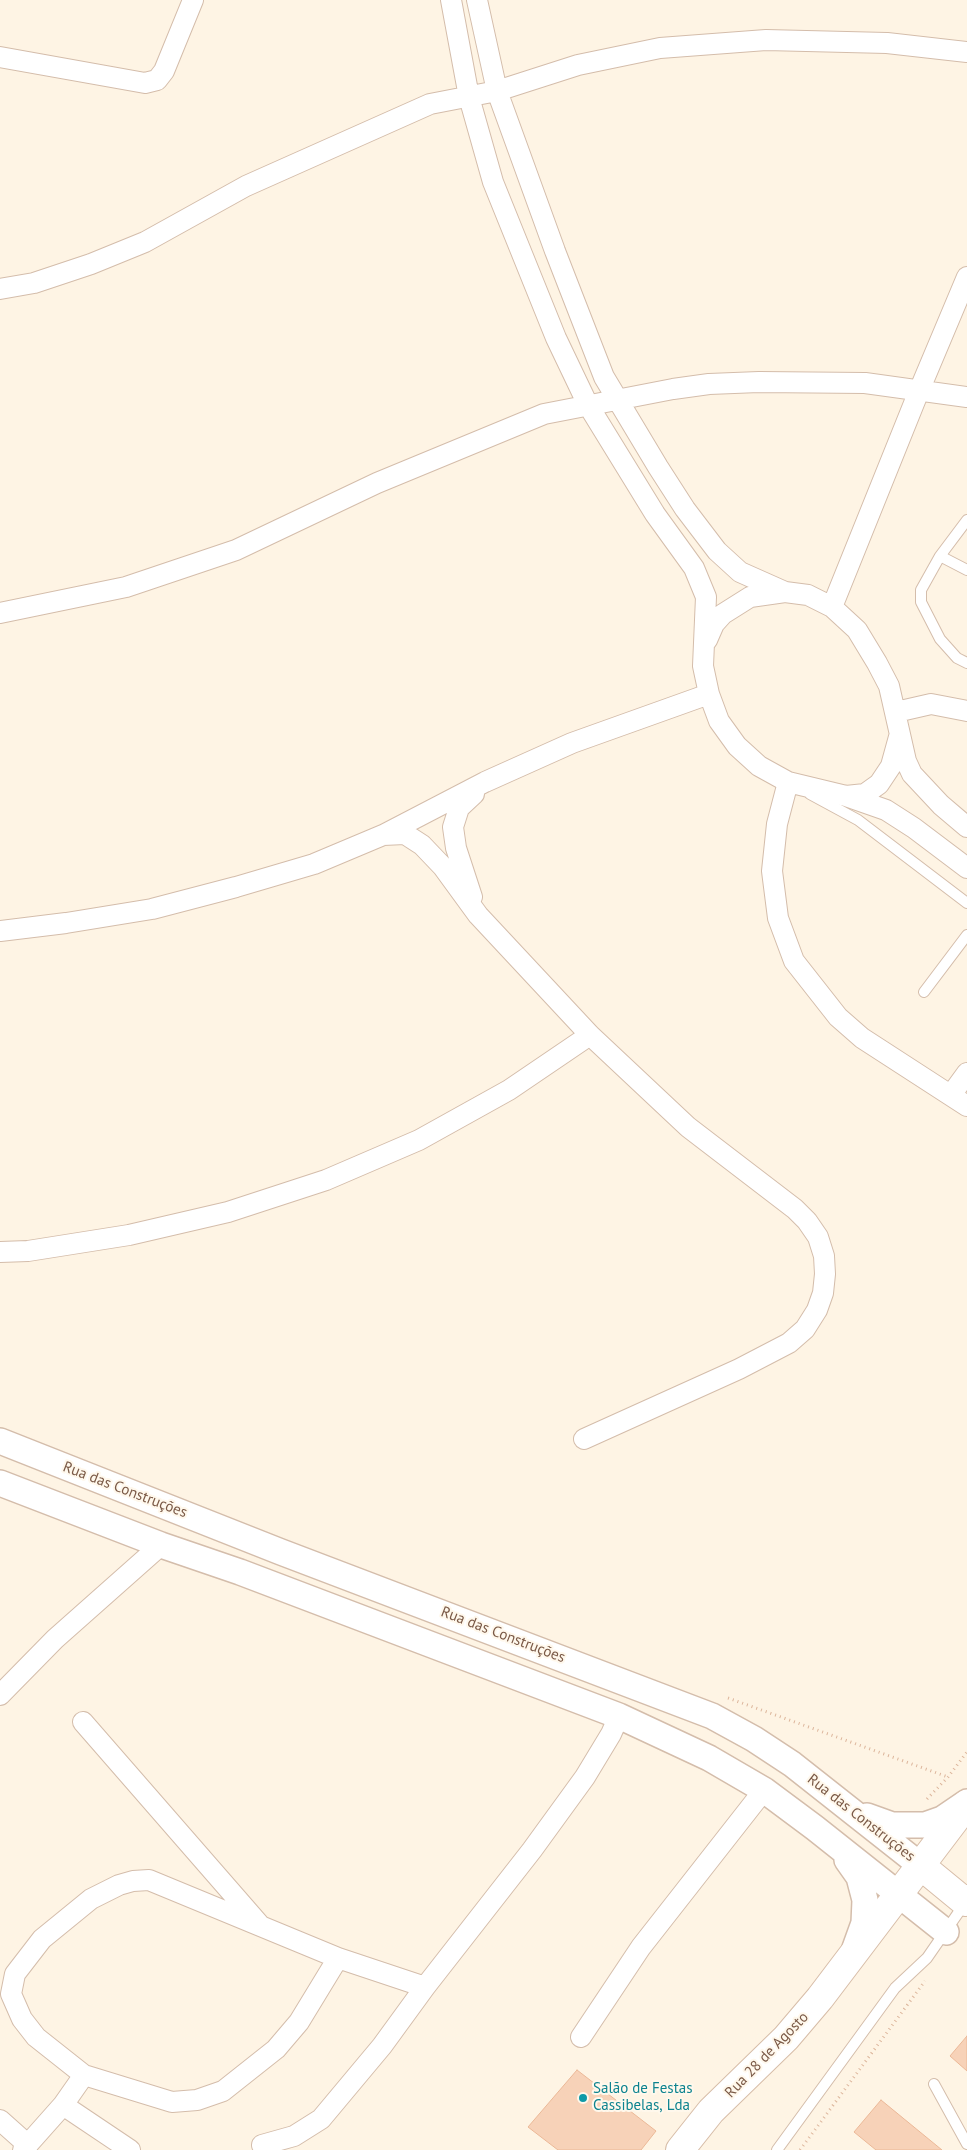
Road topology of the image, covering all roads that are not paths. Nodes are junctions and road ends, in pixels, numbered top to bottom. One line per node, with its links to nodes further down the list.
1 (193, 0): 5 (street)
2 (451, 0): 7 (street)
3 (477, 0): 6 (street)
4 (967, 52): 6 (street)
5 (0, 57)
6 (497, 91): 7 (street); 12 (street)
7 (468, 97): 9 (street); 13 (street)
8 (967, 277): 10 (street)
9 (0, 290)
10 (919, 390): 11 (street); 12 (street); 18 (street)
11 (967, 396)
12 (617, 398): 13 (street); 17 (street)
13 (588, 405): 19 (street); 20 (street)
14 (967, 520): 15 (lane)
15 (940, 556): 16 (lane); 21 (lane)
16 (967, 570)
17 (785, 592): 18 (street); 20 (street)
18 (832, 607): 24 (street)
19 (0, 613)
20 (704, 653): 22 (street)
21 (967, 663)
22 (709, 694): 26 (street); 27 (street)
23 (967, 711): 24 (street)
24 (896, 712): 25 (street)
25 (900, 734): 28 (street); 29 (street)
26 (485, 782): 30 (street); 33 (street)
27 (788, 782): 28 (street); 32 (lane); 39 (street)
28 (846, 796): 31 (street)
29 (967, 827)
30 (383, 835): 33 (street); 34 (street)
31 (967, 868)
32 (967, 903)
33 (478, 915): 37 (street)
34 (0, 931)
35 (967, 935): 36 (lane)
36 (924, 992)
37 (590, 1035): 40 (street); 41 (street)
38 (967, 1072): 39 (street)
39 (959, 1101)
40 (0, 1252)
41 (584, 1439)
42 (0, 1441): 49 (street, Rua das Construções)
43 (0, 1483): 44 (street)
44 (161, 1545): 45 (street); 46 (street)
45 (0, 1695)
46 (619, 1716): 48 (street); 59 (street)
47 (83, 1722): 55 (street)
48 (764, 1790): 51 (street); 60 (street)
49 (843, 1802): 50 (street); 52 (street, Rua das Construções)
50 (967, 1803): 52 (main road, Rua 28 de Agosto)
51 (815, 1828): 53 (street); 58 (street)
52 (920, 1865): 53 (main road, Rua 28 de Agosto); 54 (main road, Rua das Construções)
53 (898, 1894): 56 (street); 58 (main road, Rua 28 de Agosto)
54 (966, 1901): 56 (lane)
55 (262, 1928): 57 (street); 61 (street)
56 (946, 1932): 70 (lane)
57 (338, 1958): 59 (street); 61 (street)
58 (850, 1958): 69 (main road, Rua 28 de Agosto)
59 (425, 1987): 66 (street)
60 (581, 2037)
61 (84, 2075): 63 (street)
62 (934, 2084): 65 (lane)
63 (62, 2105): 67 (street); 68 (street)
64 (0, 2120): 67 (street)
65 (967, 2144)
66 (262, 2145)
67 (25, 2147)
68 (130, 2150)
69 (680, 2150)
70 (777, 2150)

